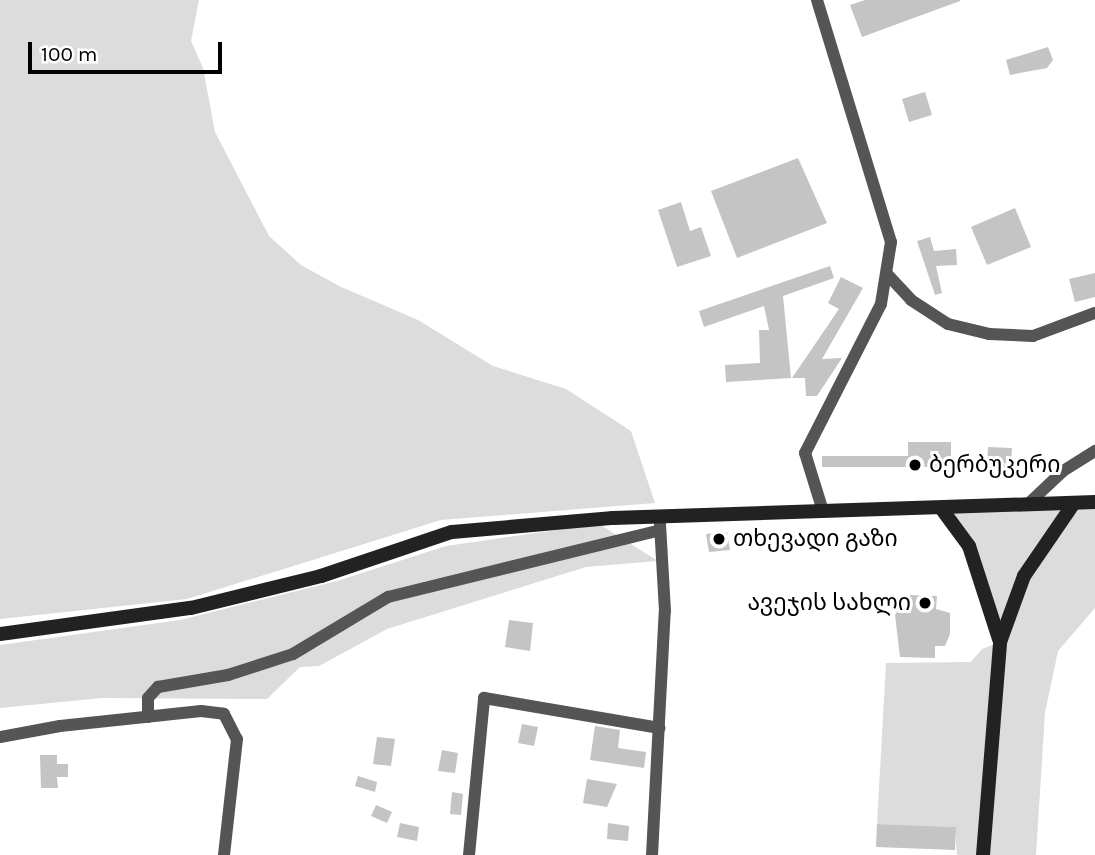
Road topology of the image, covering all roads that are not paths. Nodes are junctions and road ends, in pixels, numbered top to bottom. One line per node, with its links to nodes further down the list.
1 (817, 0): 2 (street)
2 (888, 275): 3 (street); 9 (street)
3 (1095, 313)
4 (1095, 452): 7 (street)
5 (1095, 502): 6 (main road)
6 (1074, 503): 7 (main road); 12 (main road)
7 (1028, 504): 8 (main road)
8 (941, 508): 9 (main road); 12 (main road)
9 (823, 511): 10 (main road)
10 (660, 523): 11 (main road); 13 (street); 14 (street)
11 (0, 634)
12 (1000, 642): 19 (main road)
13 (148, 717): 15 (street); 16 (street)
14 (659, 728): 17 (street); 18 (street)
15 (0, 737)
16 (224, 855)
17 (469, 855)
18 (652, 855)
19 (983, 855)

